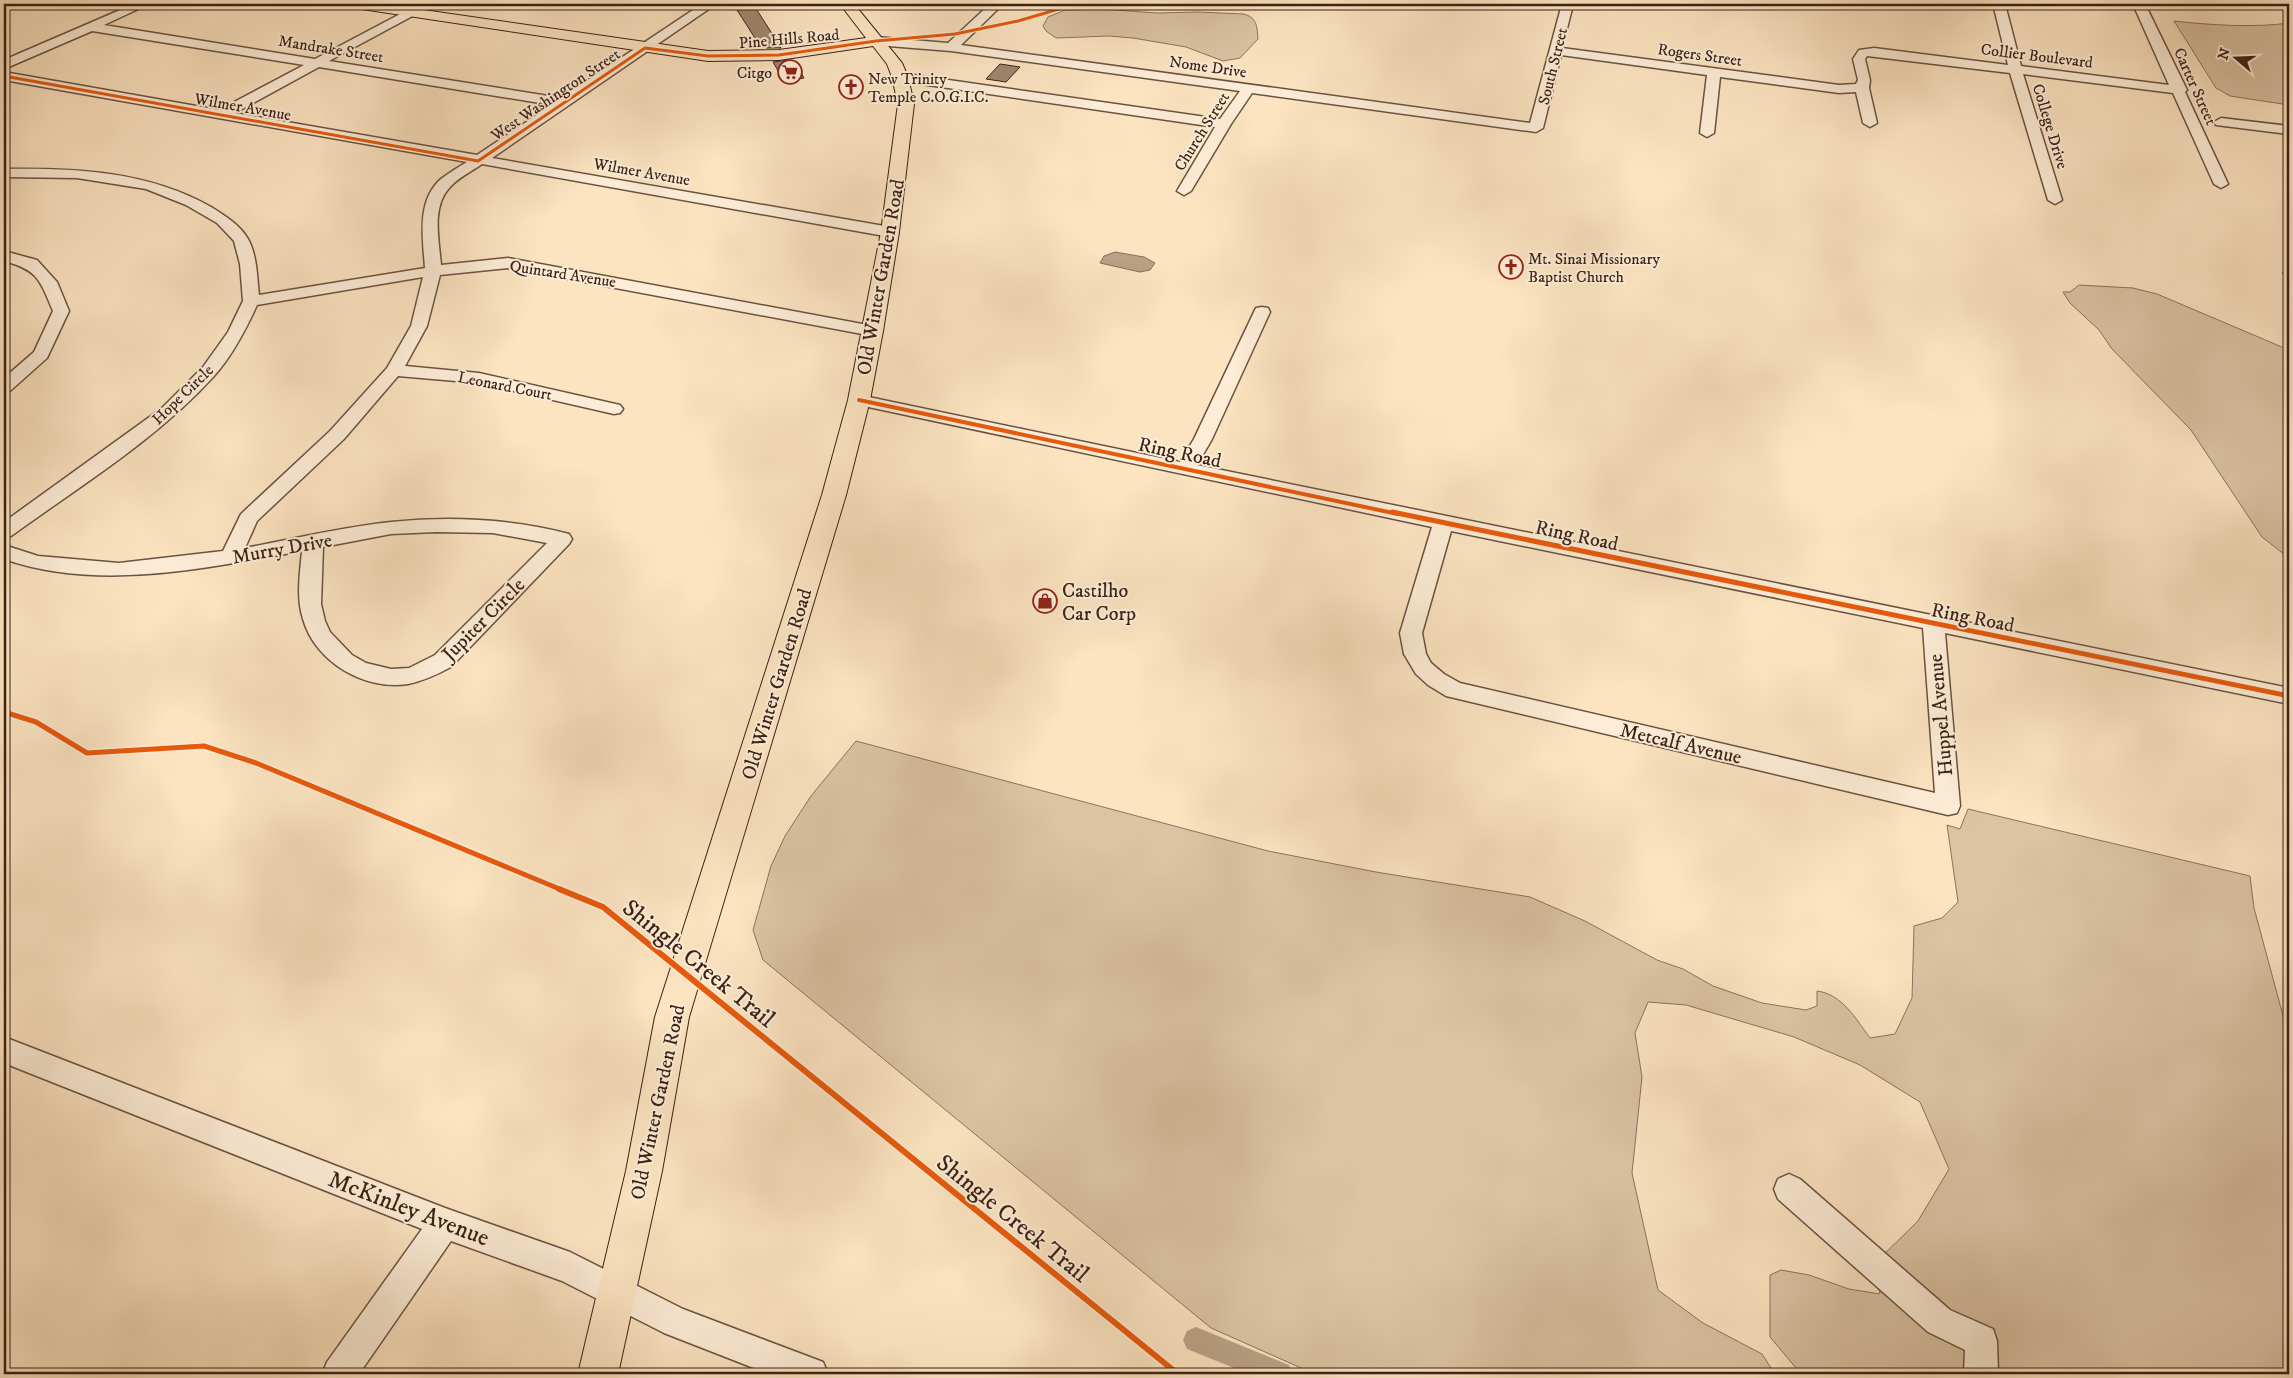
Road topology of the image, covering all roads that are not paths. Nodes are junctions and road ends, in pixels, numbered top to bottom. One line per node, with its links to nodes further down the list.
1 (143, 4): 11 (street)
2 (355, 4): 10 (main road, Pine Hills Road)
3 (427, 4): 10 (street)
4 (710, 4): 14 (street, West Washington Street)
5 (847, 4): 12 (main road, Old Winter Garden Road)
6 (997, 4): 13 (street)
7 (1999, 4): 18 (street, College Drive)
8 (2139, 4): 24 (street, Carter Street)
9 (1567, 5): 15 (street, South Street)
10 (412, 12): 14 (main road, Pine Hills Road); 16 (street)
11 (91, 27): 16 (street, Mandrake Street); 17 (street)
12 (876, 40): 13 (street, Nome Drive); 14 (main road, Pine Hills Road); 21 (main road, Old Winter Garden Road)
13 (951, 47): 23 (street, Nome Drive)
14 (645, 48): 25 (street, West Washington Street)
15 (1557, 52): 19 (street, Rogers Street); 30 (street, South Street)
16 (318, 62): 25 (street, Mandrake Street); 26 (street)
17 (4, 65)
18 (2015, 69): 22 (street, Collier Boulevard); 24 (street, Collier Boulevard); 37 (street, College Drive)
19 (1714, 73): 22 (street, Rogers Street); 32 (street)
20 (4, 76): 26 (street, Wilmer Avenue)
21 (900, 77): 29 (street); 38 (main road, Old Winter Garden Road)
22 (1862, 88): 28 (street)
23 (1248, 89): 29 (street, Church Street); 30 (street, Nome Drive)
24 (2180, 90): 35 (street, Carter Street)
25 (565, 103): 33 (street, West Washington Street)
26 (220, 115): 33 (street, Wilmer Avenue)
27 (2221, 122): 31 (street)
28 (1870, 123)
29 (1224, 124): 36 (street, Church Street)
30 (1536, 128)
31 (2289, 130)
32 (1707, 133)
33 (478, 161): 38 (street, Wilmer Avenue); 40 (street, West Washington Street)
34 (4, 173): 41 (street, Hope Circle)
35 (2220, 184)
36 (1184, 191)
37 (2055, 200)
38 (890, 232): 43 (main road, Old Winter Garden Road)
39 (4, 256): 45 (street)
40 (433, 271): 41 (street, Quintard Avenue); 43 (street, Quintard Avenue); 44 (street, West Washington Street)
41 (251, 300): 50 (street, Hope Circle)
42 (1262, 312): 48 (street)
43 (873, 331): 46 (main road, Old Winter Garden Road)
44 (394, 370): 47 (street, Leonard Court); 54 (street, West Washington Street)
45 (4, 387)
46 (859, 400): 48 (street, Ring Road); 61 (main road, Old Winter Garden Road)
47 (614, 409)
48 (1185, 469): 49 (street, Ring Road)
49 (1444, 523): 55 (street, Ring Road); 57 (street, Metcalf Avenue)
50 (4, 531)
51 (562, 539): 52 (street, Murry Drive); 52 (street, Jupiter Circle)
52 (314, 543): 54 (street, Murry Drive)
53 (4, 552): 54 (street, Murry Drive)
54 (231, 557)
55 (1933, 624): 56 (street, Ring Road); 57 (street, Huppel Avenue)
56 (2289, 696)
57 (1948, 806)
58 (4, 1050): 60 (street, McKinley Avenue)
59 (1789, 1189): 65 (street)
60 (445, 1223): 61 (street, McKinley Avenue); 62 (street)
61 (616, 1292): 63 (main road, Old Winter Garden Road); 64 (street, McKinley Avenue)
62 (339, 1374)
63 (598, 1374)
64 (811, 1374)
65 (1981, 1374)

